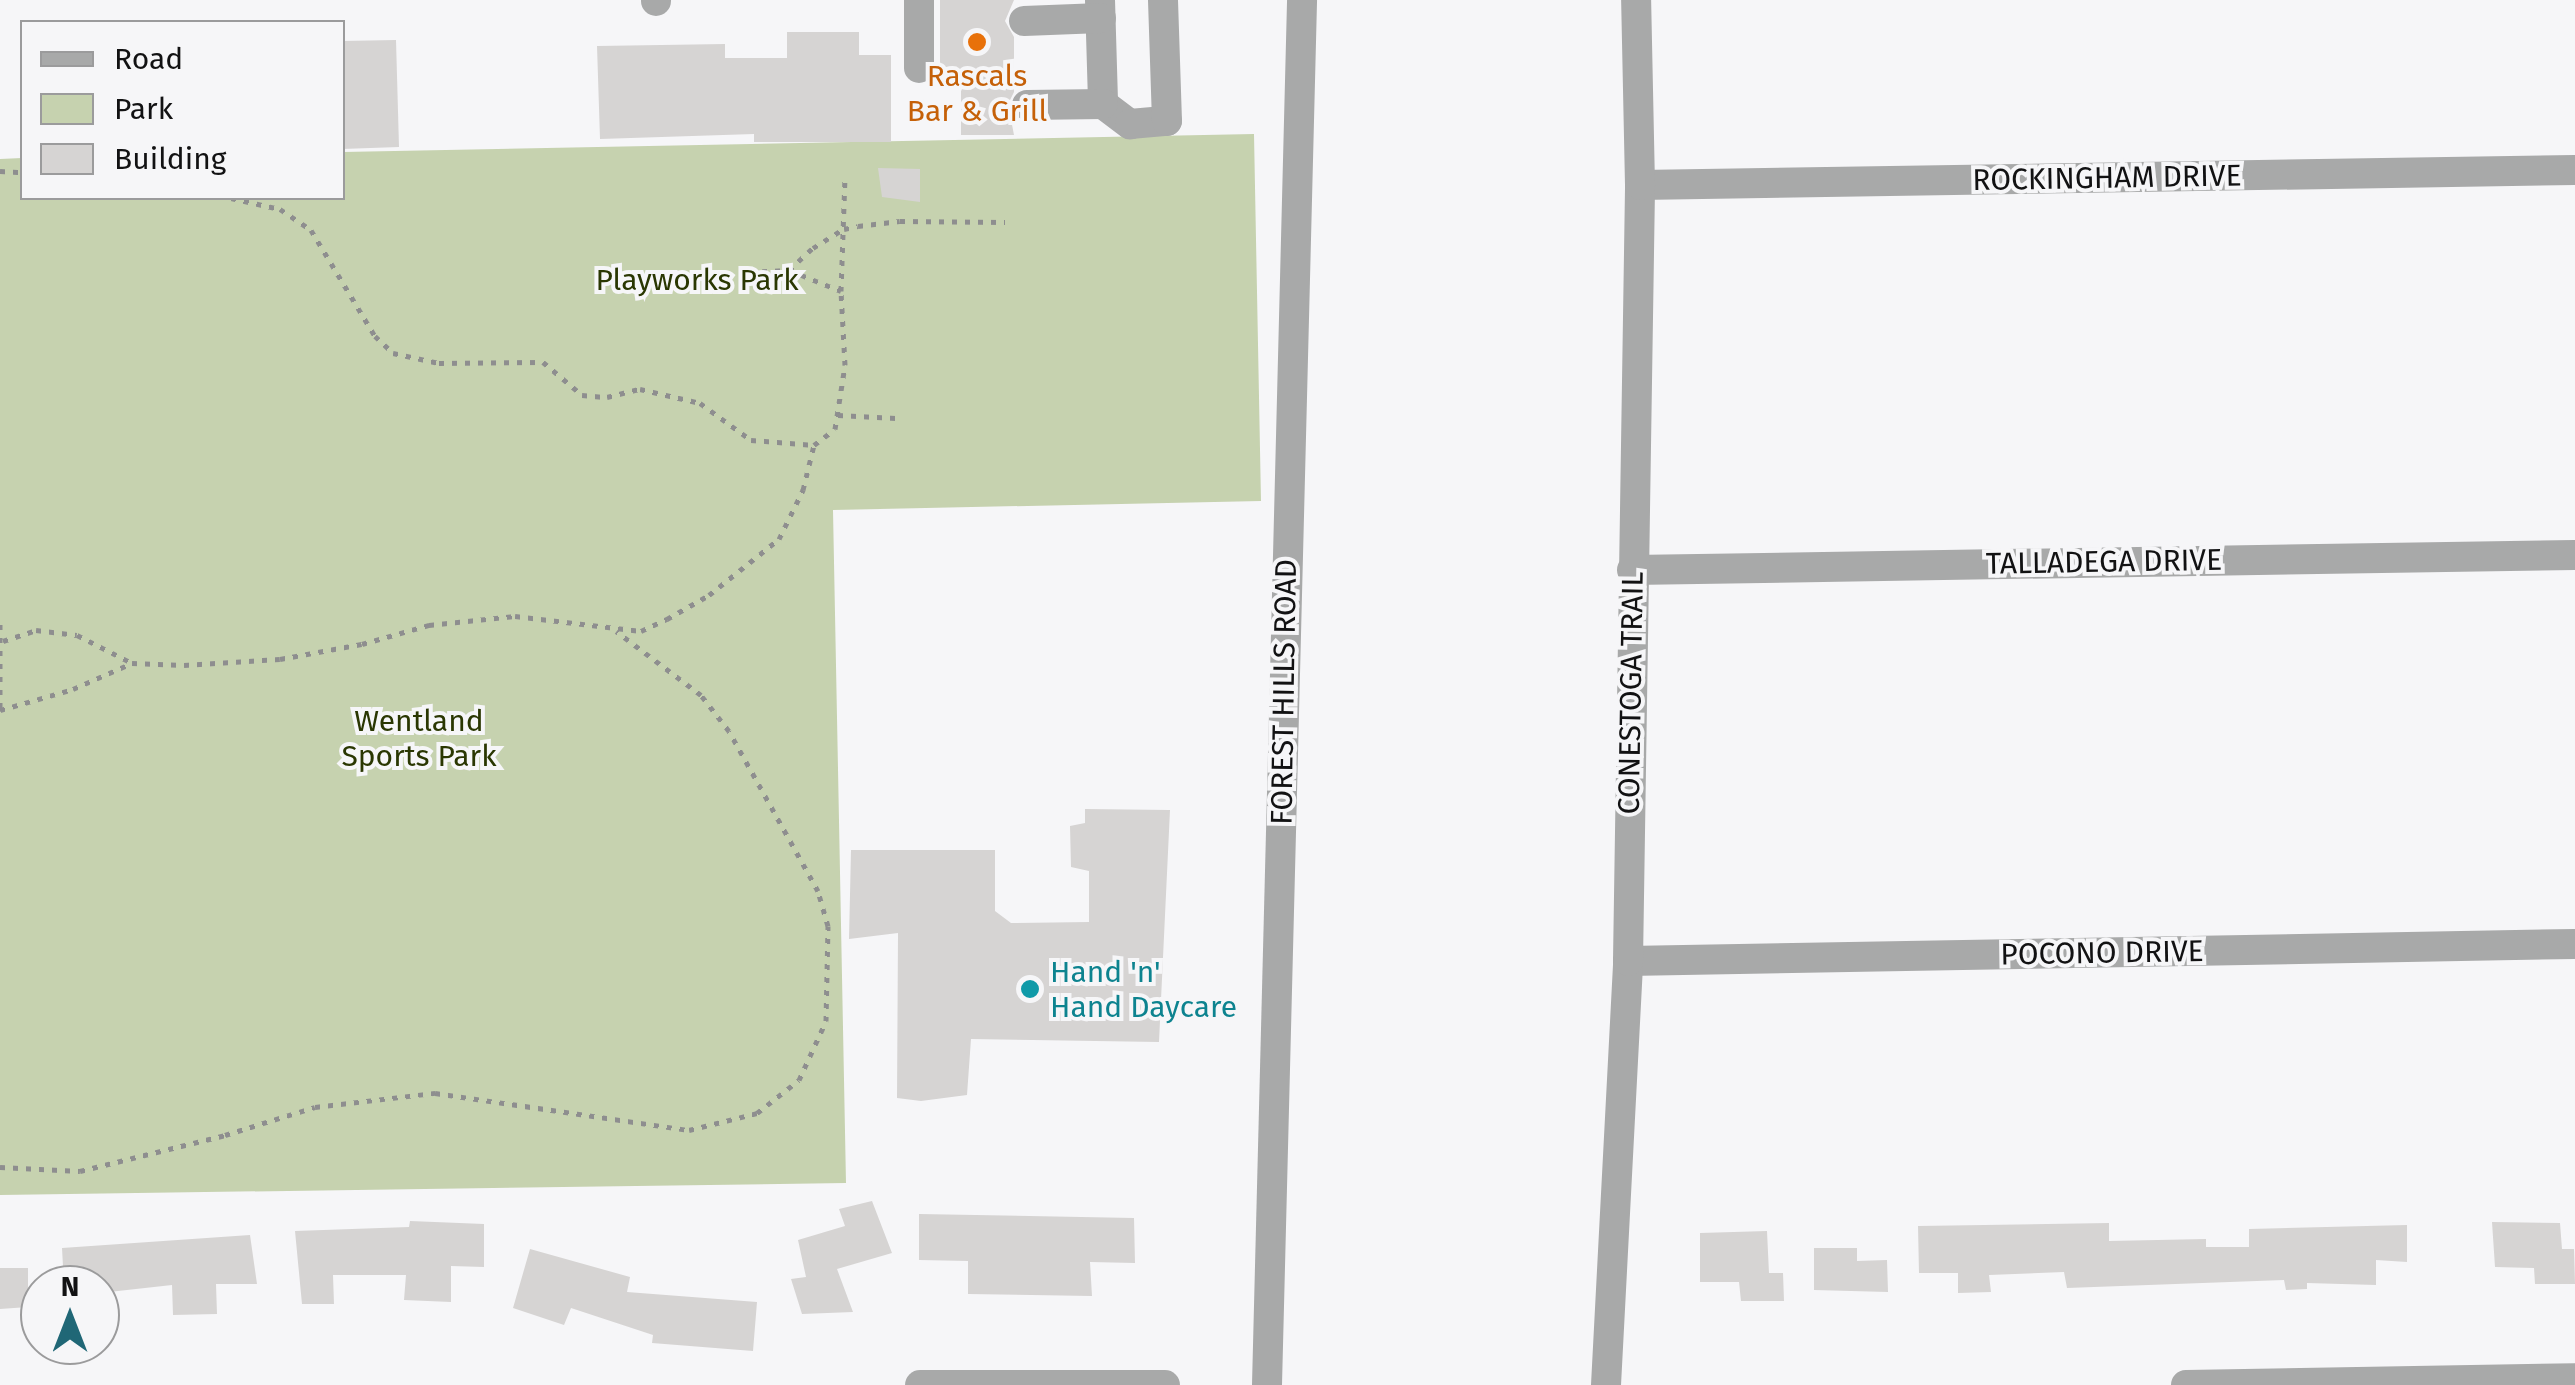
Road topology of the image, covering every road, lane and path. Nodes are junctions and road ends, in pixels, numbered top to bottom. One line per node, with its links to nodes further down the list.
1 (919, 0): 7 (street)
2 (1163, 0): 9 (street)
3 (1302, 0): 35 (street, FOREST HILLS ROAD)
4 (1636, 0): 12 (street, CONESTOGA TRAIL)
5 (1100, 9): 6 (street); 9 (street)
6 (1024, 21)
7 (919, 68)
8 (1027, 104): 9 (street)
9 (1103, 104)
10 (2575, 170): 12 (street, ROCKINGHAM DRIVE)
11 (845, 178): 15 (path)
12 (1640, 185): 23 (street, CONESTOGA TRAIL)
13 (240, 200): 21 (path)
14 (1005, 222): 15 (path)
15 (844, 229): 16 (path); 18 (path)
16 (789, 270): 17 (path); 18 (path)
17 (749, 272)
18 (842, 291): 19 (path)
19 (838, 414): 20 (path); 21 (path)
20 (896, 418)
21 (814, 445): 25 (path)
22 (2575, 555): 23 (street, TALLADEGA DRIVE)
23 (1632, 570): 30 (street, CONESTOGA TRAIL)
24 (0, 624): 26 (path)
25 (616, 631): 27 (path); 31 (path)
26 (3, 640): 27 (path); 28 (path)
27 (132, 663): 28 (path)
28 (0, 710)
29 (2575, 944): 30 (street, POCONO DRIVE)
30 (1628, 961): 36 (street, CONESTOGA TRAIL)
31 (0, 1167)
32 (2575, 1378): 37 (street)
33 (920, 1385): 34 (street)
34 (1165, 1385)
35 (1267, 1385)
36 (1606, 1385)
37 (2186, 1385)

